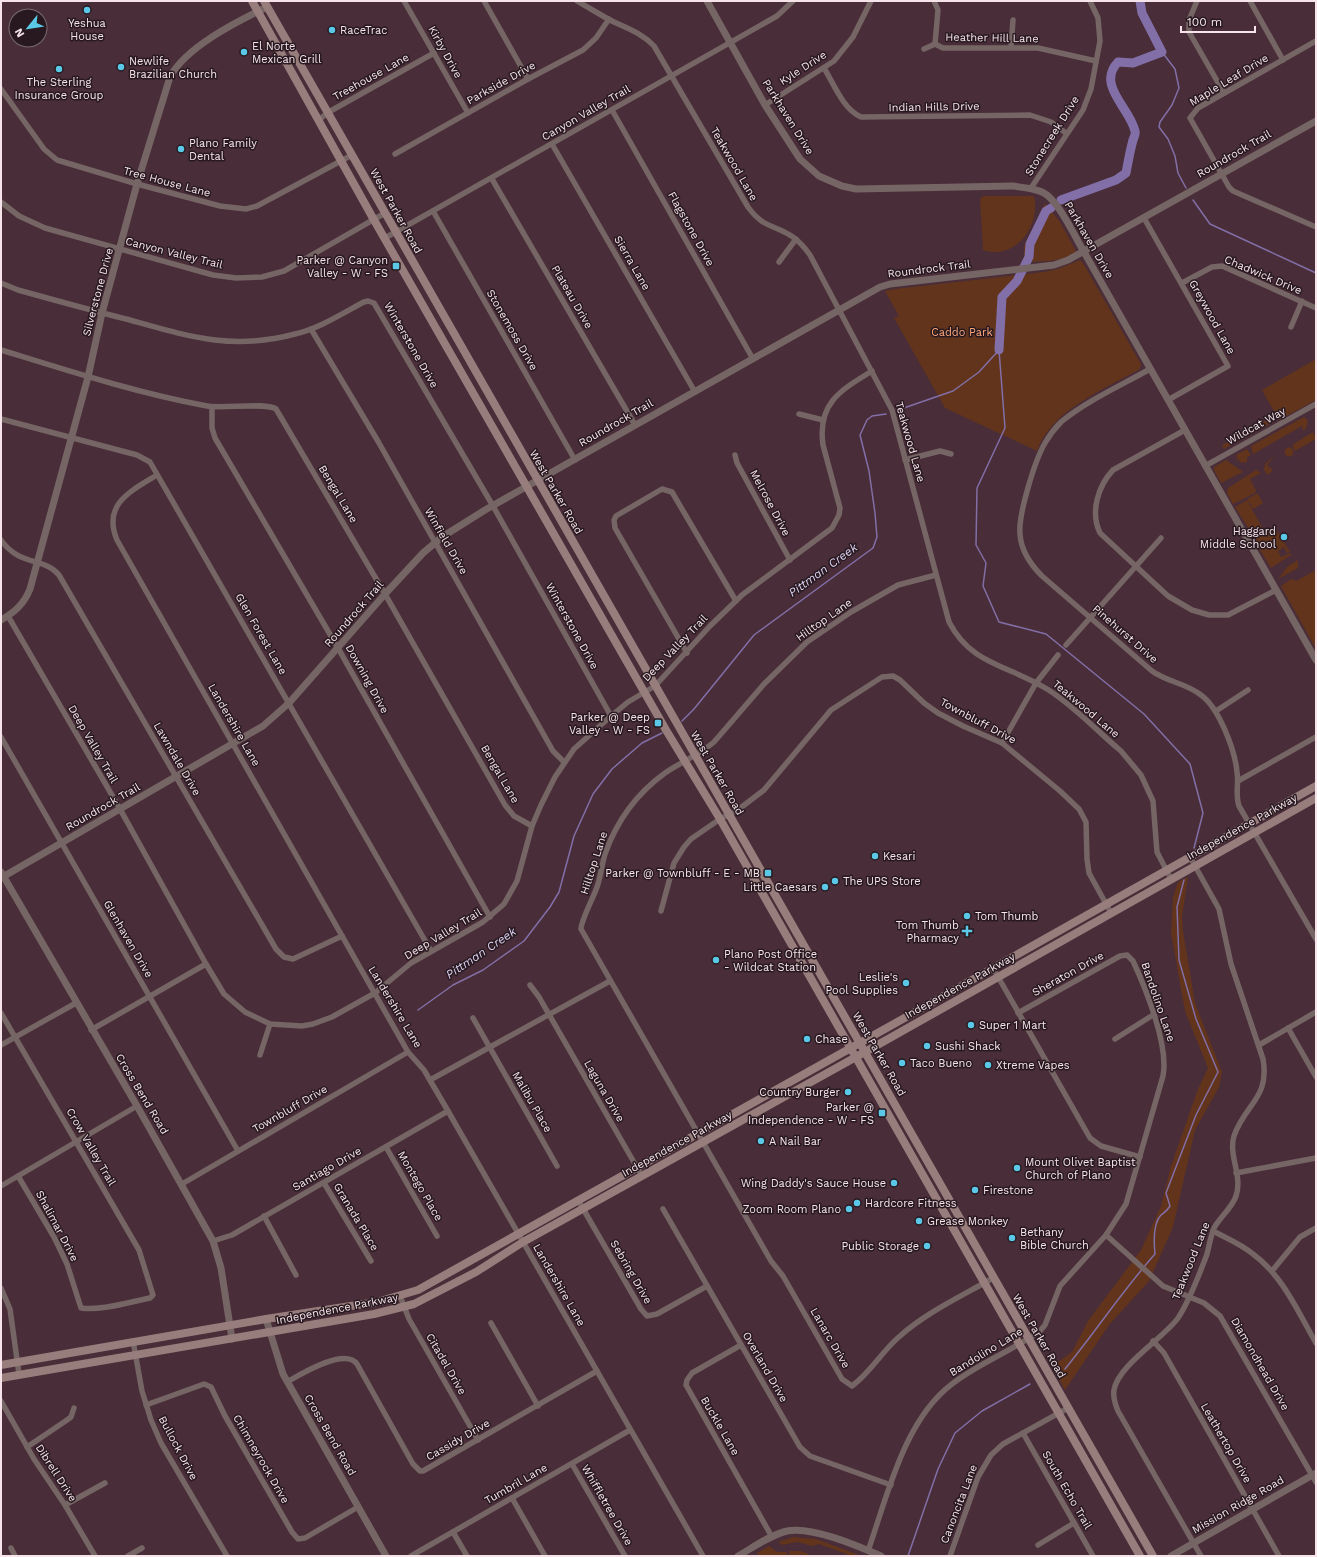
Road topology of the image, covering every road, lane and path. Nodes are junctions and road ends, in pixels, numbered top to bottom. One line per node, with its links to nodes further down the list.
1 (252, 1): 13 (main road, West Parker Road)
2 (404, 1): 21 (street, Kirby Drive)
3 (484, 1): 28 (street)
4 (578, 1): 14 (street, Teakwood Lane)
5 (707, 1): 17 (street, Parkhaven Drive)
6 (794, 1): 17 (street, Canyon Valley Trail)
7 (871, 1): 26 (street, Kyle Drive)
8 (934, 1): 18 (street, Heather Hill Lane)
9 (1090, 1): 24 (street, Stonecreek Drive)
10 (1197, 1): 30 (street)
11 (1250, 1): 23 (street)
12 (265, 4): 13 (street, Silverstone Drive); 22 (main road, West Parker Road)
13 (258, 11): 25 (main road, West Parker Road); 44 (street, Silverstone Drive)
14 (609, 19): 27 (street, Teakwood Lane); 28 (street, Parkside Drive)
15 (1014, 20): 19 (street)
16 (1316, 41): 23 (street, Maple Leaf Drive)
17 (731, 42): 27 (street, Canyon Valley Trail); 31 (street, Parkhaven Drive)
18 (935, 44): 19 (street, Heather Hill Lane); 20 (street, Heather Hill Lane)
19 (1011, 47): 24 (street, Heather Hill Lane)
20 (924, 49)
21 (434, 53): 33 (street, Treehouse Lane); 34 (street, Kirby Drive)
22 (295, 57): 25 (main road); 33 (main road, West Parker Road)
23 (1283, 60): 30 (street, Maple Leaf Drive)
24 (1096, 61): 37 (street, Stonecreek Drive)
25 (286, 62): 35 (main road, West Parker Road)
26 (824, 68): 31 (street, Kyle Drive); 37 (street, Indian Hills Drive)
27 (671, 75): 32 (street, Canyon Valley Trail); 54 (street, Teakwood Lane)
28 (528, 79): 34 (street, Parkside Drive)
29 (1, 89): 44 (street, Tree House Lane)
30 (1224, 93): 42 (street, Maple Leaf Drive)
31 (765, 105): 45 (street, Parkhaven Drive)
32 (612, 110): 38 (street, Canyon Valley Trail); 67 (street, Flagstone Drive)
33 (327, 112): 35 (street, Treehouse Lane); 40 (main road, West Parker Road)
34 (468, 113): 39 (street, Parkside Drive)
35 (319, 120): 41 (main road, West Parker Road)
36 (1316, 121): 42 (street, Roundrock Trail)
37 (1066, 133): 45 (street, Stonecreek Drive)
38 (552, 144): 43 (street, Canyon Valley Trail); 71 (street, Sierra Lane)
39 (395, 154)
40 (352, 155): 41 (street, Tree House Lane); 48 (main road, West Parker Road)
41 (342, 161): 44 (street, Tree House Lane); 50 (main road, West Parker Road)
42 (1222, 174): 49 (street, Roundrock Trail); 51 (street)
43 (492, 179): 47 (street, Canyon Valley Trail); 78 (street, Plateau Drive)
44 (137, 184): 55 (street, Silverstone Drive)
45 (1031, 188): 56 (street, Parkhaven Drive)
46 (1, 202): 55 (street, Canyon Valley Trail)
47 (433, 211): 52 (street, Canyon Valley Trail); 83 (street, Stonemoss Drive)
48 (385, 213): 50 (street, Canyon Valley Trail); 52 (main road, West Parker Road)
49 (1144, 218): 56 (street, Roundrock Trail); 59 (street, Greywood Lane)
50 (374, 220): 53 (main road, West Parker Road); 55 (street, Canyon Valley Trail)
51 (1316, 227)
52 (395, 232): 53 (street, Canyon Valley Trail); 87 (main road, West Parker Road)
53 (385, 238): 88 (main road, West Parker Road)
54 (796, 239): 57 (street); 62 (street, Teakwood Lane)
55 (120, 250): 63 (street, Silverstone Drive)
56 (1084, 252): 62 (street, Roundrock Trail); 68 (street, Parkhaven Drive)
57 (779, 262)
58 (1, 283): 63 (street, Winterstone Drive)
59 (1182, 283): 60 (street, Chadwick Drive); 72 (street, Greywood Lane)
60 (1302, 301): 61 (street, Chadwick Drive); 64 (street)
61 (1316, 308)
62 (839, 310): 67 (street, Roundrock Trail); 69 (street, Teakwood Lane)
63 (102, 313): 65 (street, Winterstone Drive); 70 (street, Silverstone Drive)
64 (1291, 327)
65 (312, 329): 89 (street, Winterstone Drive); 92 (street, Winfield Drive)
66 (1, 350): 70 (street, Bengal Lane)
67 (753, 358): 71 (street, Roundrock Trail)
68 (1150, 369): 72 (street, Parkhaven Drive); 101 (street, Pinehurst Drive)
69 (872, 371): 77 (street, Deep Valley Trail); 84 (street, Teakwood Lane)
70 (88, 377): 74 (street, Bengal Lane); 80 (street, Silverstone Drive)
71 (694, 392): 78 (street, Roundrock Trail)
72 (1168, 400): 79 (street, Parkhaven Drive)
73 (1316, 404): 85 (street, Wildcat Way)
74 (212, 407): 98 (street, Bengal Lane); 104 (street, Downing Drive)
75 (799, 414): 77 (street)
76 (1, 419): 80 (street, Glen Forest Lane)
77 (823, 420): 93 (street, Deep Valley Trail)
78 (635, 425): 83 (street, Roundrock Trail)
79 (1185, 430): 85 (street, Parkhaven Drive); 95 (street)
80 (70, 438): 86 (street, Glen Forest Lane); 94 (street, Silverstone Drive)
81 (951, 454): 84 (street)
82 (735, 455): 93 (street, Melrose Drive)
83 (575, 460): 87 (street, Roundrock Trail)
84 (906, 460): 96 (street, Teakwood Lane)
85 (1205, 466): 97 (street, Parkhaven Drive)
86 (157, 475): 112 (street, Glen Forest Lane); 117 (street, Landershire Lane)
87 (537, 481): 88 (street, Roundrock Trail); 109 (main road, West Parker Road)
88 (527, 486): 89 (street, Roundrock Trail); 111 (main road, West Parker Road)
89 (493, 506): 92 (street, Roundrock Trail); 114 (street, Winterstone Drive)
90 (1161, 538): 95 (street)
91 (1, 540): 94 (street, Lawndale Drive)
92 (435, 542): 98 (street, Roundrock Trail); 121 (street, Winfield Drive)
93 (790, 560): 99 (street, Deep Valley Trail)
94 (36, 563): 100 (street, Silverstone Drive); 122 (street, Lawndale Drive)
95 (1136, 567): 97 (street); 101 (street)
96 (936, 575): 108 (street, Teakwood Lane); 119 (street, Hilltop Lane)
97 (1276, 590): 107 (street, Parkhaven Drive)
98 (385, 594): 104 (street, Roundrock Trail); 130 (street, Bengal Lane)
99 (736, 601): 105 (street, Deep Valley Trail); 105 (street)
100 (8, 616): 102 (street, Silverstone Drive); 126 (street, Deep Valley Trail)
101 (1090, 618): 103 (street); 113 (street, Pinehurst Drive)
102 (1, 620)
103 (1066, 645)
104 (338, 648): 112 (street, Roundrock Trail); 144 (street, Downing Drive)
105 (687, 653): 109 (street, Deep Valley Trail)
106 (1058, 655): 108 (street)
107 (1316, 660)
108 (1036, 683): 118 (street); 136 (street, Teakwood Lane)
109 (655, 686): 111 (street, Deep Valley Trail); 119 (main road, West Parker Road)
110 (1248, 690): 113 (street)
111 (645, 692): 114 (street, Deep Valley Trail); 120 (main road, West Parker Road)
112 (289, 704): 117 (street, Roundrock Trail); 148 (street, Glen Forest Lane)
113 (1216, 711): 123 (street, Pinehurst Drive)
114 (611, 716): 121 (street, Deep Valley Trail)
115 (1, 737): 132 (street, Glenhaven Drive)
116 (1316, 737): 123 (street)
117 (234, 744): 122 (street, Roundrock Trail); 146 (street, Landershire Lane)
118 (1002, 744): 127 (street, Townbluff Drive); 140 (street, Townbluff Drive)
119 (695, 756): 120 (street, Hilltop Lane); 127 (main road, West Parker Road)
120 (684, 761): 128 (main road, West Parker Road); 155 (street, Hilltop Lane)
121 (564, 762): 130 (street, Deep Valley Trail)
122 (176, 777): 126 (street, Roundrock Trail); 146 (street, Lawndale Drive)
123 (1238, 781): 129 (street, Pinehurst Drive)
124 (1313, 788): 125 (street); 129 (main road, Independence Parkway)
125 (1316, 799): 131 (main road, Independence Parkway)
126 (120, 809): 132 (street, Roundrock Trail); 150 (street, Deep Valley Trail)
127 (728, 815): 128 (street, Townbluff Drive); 134 (main road, West Parker Road)
128 (720, 819): 137 (main road, West Parker Road); 141 (street, Townbluff Drive)
129 (1249, 823): 131 (street, Pinehurst Drive); 133 (main road, Independence Parkway)
130 (532, 826): 144 (street, Deep Valley Trail)
131 (1255, 832): 135 (main road, Independence Parkway); 147 (street, Pinehurst Drive)
132 (62, 843): 138 (street, Roundrock Trail); 158 (street, Glenhaven Drive)
133 (1190, 857): 135 (street, Teakwood Lane); 136 (main road, Independence Parkway)
134 (758, 866): 137 (main road); 143 (main road, West Parker Road)
135 (1195, 866): 139 (main road, Independence Parkway); 175 (street, Teakwood Lane)
136 (1166, 870): 139 (street, Teakwood Lane); 140 (main road, Independence Parkway)
137 (749, 871): 145 (main road, West Parker Road)
138 (2, 876): 159 (street, Cross Bend Road)
139 (1171, 879): 142 (main road, Independence Parkway)
140 (1106, 904): 142 (street, Townbluff Drive); 151 (main road, Independence Parkway)
141 (662, 911)
142 (1111, 914): 154 (main road, Independence Parkway)
143 (787, 916): 145 (main road); 152 (main road, West Parker Road)
144 (490, 917): 148 (street, Deep Valley Trail)
145 (777, 921): 153 (main road, West Parker Road)
146 (342, 936): 157 (street, Landershire Lane)
147 (1316, 939)
148 (431, 951): 157 (street, Deep Valley Trail)
149 (1127, 955): 164 (street, Sheraton Drive); 165 (street, Bandolino Lane)
150 (206, 964): 158 (street); 168 (street, Deep Valley Trail)
151 (993, 968): 154 (street); 160 (main road, Independence Parkway)
152 (818, 971): 153 (main road); 173 (main road, West Parker Road)
153 (809, 976): 177 (main road, West Parker Road)
154 (998, 977): 163 (main road, Independence Parkway); 164 (street)
155 (610, 981): 166 (street); 190 (street, Hilltop Lane)
156 (530, 985): 166 (street, Laguna Drive)
157 (375, 994): 168 (street, Deep Valley Trail); 178 (street, Landershire Lane)
158 (149, 997): 170 (street); 194 (street, Glenhaven Drive)
159 (76, 1003): 170 (street, Cross Bend Road); 171 (street)
160 (930, 1004): 163 (main road); 173 (main road, Independence Parkway)
161 (1316, 1012): 169 (street)
162 (1, 1013): 171 (street, Crow Valley Trail)
163 (934, 1013): 179 (main road, Independence Parkway)
164 (1018, 1013): 195 (street)
165 (1153, 1015): 172 (street); 195 (street, Bandolino Lane)
166 (549, 1016): 176 (street); 198 (street, Laguna Drive)
167 (472, 1018): 176 (street, Malibu Place)
168 (270, 1024): 180 (street)
169 (1288, 1028): 175 (street); 182 (street)
170 (91, 1030): 186 (street, Cross Bend Road)
171 (15, 1037): 174 (street); 191 (street, Crow Valley Trail)
172 (1115, 1039)
173 (860, 1043): 177 (main road, Independence Parkway); 179 (main road, West Parker Road)
174 (1, 1045)
175 (1259, 1045): 199 (street, Teakwood Lane)
176 (489, 1048): 183 (street); 197 (street, Malibu Place)
177 (850, 1048): 181 (main road, West Parker Road); 184 (main road, Independence Parkway)
178 (408, 1052): 183 (street, Landershire Lane); 194 (street, Townbluff Drive)
179 (865, 1052): 181 (main road, Independence Parkway); 188 (main road, West Parker Road)
180 (260, 1055)
181 (855, 1058): 185 (main road, Independence Parkway); 189 (main road, West Parker Road)
182 (1316, 1077)
183 (430, 1080): 187 (street, Landershire Lane)
184 (776, 1088): 185 (main road); 190 (main road, Independence Parkway)
185 (782, 1098): 192 (main road, Independence Parkway)
186 (137, 1106): 191 (street); 203 (street, Cross Bend Road)
187 (448, 1111): 193 (street, Santiago Drive); 213 (street, Landershire Lane)
188 (906, 1124): 189 (main road); 204 (main road, West Parker Road)
189 (896, 1129): 206 (main road, West Parker Road)
190 (697, 1134): 192 (street, Hilltop Lane); 198 (main road, Independence Parkway)
191 (77, 1142): 200 (street); 225 (street, Crow Valley Trail)
192 (702, 1143): 201 (main road, Independence Parkway); 222 (street, Lanarc Drive)
193 (386, 1147): 202 (street, Santiago Drive); 215 (street, Montego Place)
194 (238, 1151): 203 (street, Townbluff Drive)
195 (1140, 1157): 214 (street, Bandolino Lane)
196 (1316, 1158): 199 (street)
197 (557, 1166)
198 (636, 1167): 201 (street, Laguna Drive); 207 (main road, Independence Parkway)
199 (1236, 1173): 212 (street, Teakwood Lane)
200 (18, 1176): 205 (street); 225 (street, Shalimar Drive)
201 (642, 1176): 208 (main road, Independence Parkway)
202 (324, 1182): 210 (street, Santiago Drive); 218 (street, Granada Place)
203 (182, 1184): 216 (street, Cross Bend Road)
204 (940, 1184): 206 (main road); 221 (main road, West Parker Road)
205 (1, 1186)
206 (931, 1189): 222 (main road, West Parker Road)
207 (578, 1200): 208 (street, Sebring Drive); 213 (main road, Independence Parkway)
208 (583, 1209): 217 (main road, Independence Parkway); 223 (street, Sebring Drive)
209 (663, 1210): 223 (street, Overland Drive)
210 (264, 1216): 216 (street, Santiago Drive); 220 (street)
211 (1316, 1228): 219 (street)
212 (1213, 1231): 219 (street); 227 (street, Teakwood Lane)
213 (517, 1234): 217 (street, Landershire Lane); 226 (main road, Independence Parkway)
214 (1106, 1235): 227 (street, Diamondhead Drive); 234 (street, Bandolino Lane)
215 (437, 1236)
216 (213, 1241): 231 (street, Cross Bend Road)
217 (523, 1242): 228 (main road, Independence Parkway); 243 (street, Landershire Lane)
218 (371, 1262)
219 (1272, 1271): 237 (street)
220 (296, 1276)
221 (993, 1278): 222 (street, Lanarc Drive); 234 (main road, West Parker Road)
222 (984, 1283): 238 (main road, West Parker Road)
223 (706, 1286): 239 (street, Overland Drive)
224 (1, 1288): 241 (street)
225 (153, 1295)
226 (400, 1296): 228 (street, Citadel Drive); 229 (main road, Independence Parkway)
227 (1189, 1297): 236 (street, Teakwood Lane); 258 (street, Diamondhead Drive)
228 (403, 1307): 232 (main road, Independence Parkway); 255 (street, Citadel Drive)
229 (266, 1319): 231 (main road, Independence Parkway); 232 (street, Cross Bend Road)
230 (491, 1323): 249 (street)
231 (230, 1325): 233 (street, Cross Bend Road); 235 (main road, Independence Parkway)
232 (270, 1333): 233 (main road, Independence Parkway); 246 (street, Cross Bend Road)
233 (232, 1339): 240 (main road, Independence Parkway)
234 (1028, 1339): 238 (street, Bandolino Lane); 251 (main road, West Parker Road)
235 (133, 1341): 240 (street, Bullock Drive); 241 (main road, Independence Parkway)
236 (1153, 1341): 264 (street, Leathertop Drive); 268 (street, Teakwood Lane)
237 (1316, 1343)
238 (1020, 1344): 252 (main road, West Parker Road); 260 (street, Bandolino Lane)
239 (740, 1345): 260 (street, Overland Drive); 267 (street, Buckle Lane)
240 (135, 1355): 244 (main road, Independence Parkway); 248 (street, Bullock Drive)
241 (18, 1363): 242 (main road, Independence Parkway); 244 (street)
242 (1, 1365)
243 (597, 1371): 249 (street, Cassidy Drive); 253 (street, Landershire Lane)
244 (19, 1374): 245 (main road, Independence Parkway)
245 (1, 1378)
246 (287, 1382): 255 (street, Cassidy Drive); 263 (street, Cross Bend Road)
247 (1, 1401): 256 (street, Dibrell Drive)
248 (146, 1405): 263 (street, Chimneyrock Drive); 276 (street, Bullock Drive)
249 (538, 1406): 255 (street, Cassidy Drive)
250 (74, 1408): 256 (street)
251 (1068, 1408): 252 (street, Canoncita Lane); 288 (main road, West Parker Road)
252 (1058, 1413): 254 (street, Canoncita Lane); 287 (main road, West Parker Road)
253 (630, 1430): 257 (street, Tumbril Lane); 282 (street, Landershire Lane)
254 (1023, 1433): 265 (street, South Echo Trail); 285 (street, Canoncita Lane)
255 (478, 1440)
256 (27, 1447): 262 (street, Dibrell Drive)
257 (572, 1464): 261 (street, Tumbril Lane); 281 (street, Whiffletree Drive)
258 (1315, 1477): 264 (street, Mission Ridge Road)
259 (105, 1483): 262 (street)
260 (891, 1485): 272 (street, Bandolino Lane)
261 (512, 1498): 266 (street, Tumbril Lane); 280 (street)
262 (65, 1505): 274 (street, Dibrell Drive)
263 (358, 1507): 277 (street, Cross Bend Road)
264 (1253, 1510): 268 (street, Mission Ridge Road); 291 (street, Leathertop Drive)
265 (1074, 1523): 269 (street); 286 (street, South Echo Trail)
266 (453, 1532): 278 (street, Tumbril Lane); 279 (street)
267 (772, 1537): 272 (street); 283 (street)
268 (1193, 1543): 289 (street, Mission Ridge Road); 290 (street, Teakwood Lane)
269 (1038, 1545)
270 (11, 1548): 273 (street)
271 (142, 1548): 275 (street)
272 (868, 1551): 284 (street)
273 (16, 1556)
274 (95, 1556)
275 (128, 1556)
276 (227, 1556)
277 (386, 1556)
278 (411, 1556)
279 (467, 1556)
280 (545, 1556)
281 (624, 1556)
282 (703, 1556)
283 (738, 1556)
284 (881, 1556)
285 (950, 1556)
286 (1093, 1556)
287 (1140, 1556)
288 (1153, 1556)
289 (1171, 1556)
290 (1200, 1556)
291 (1280, 1556)

